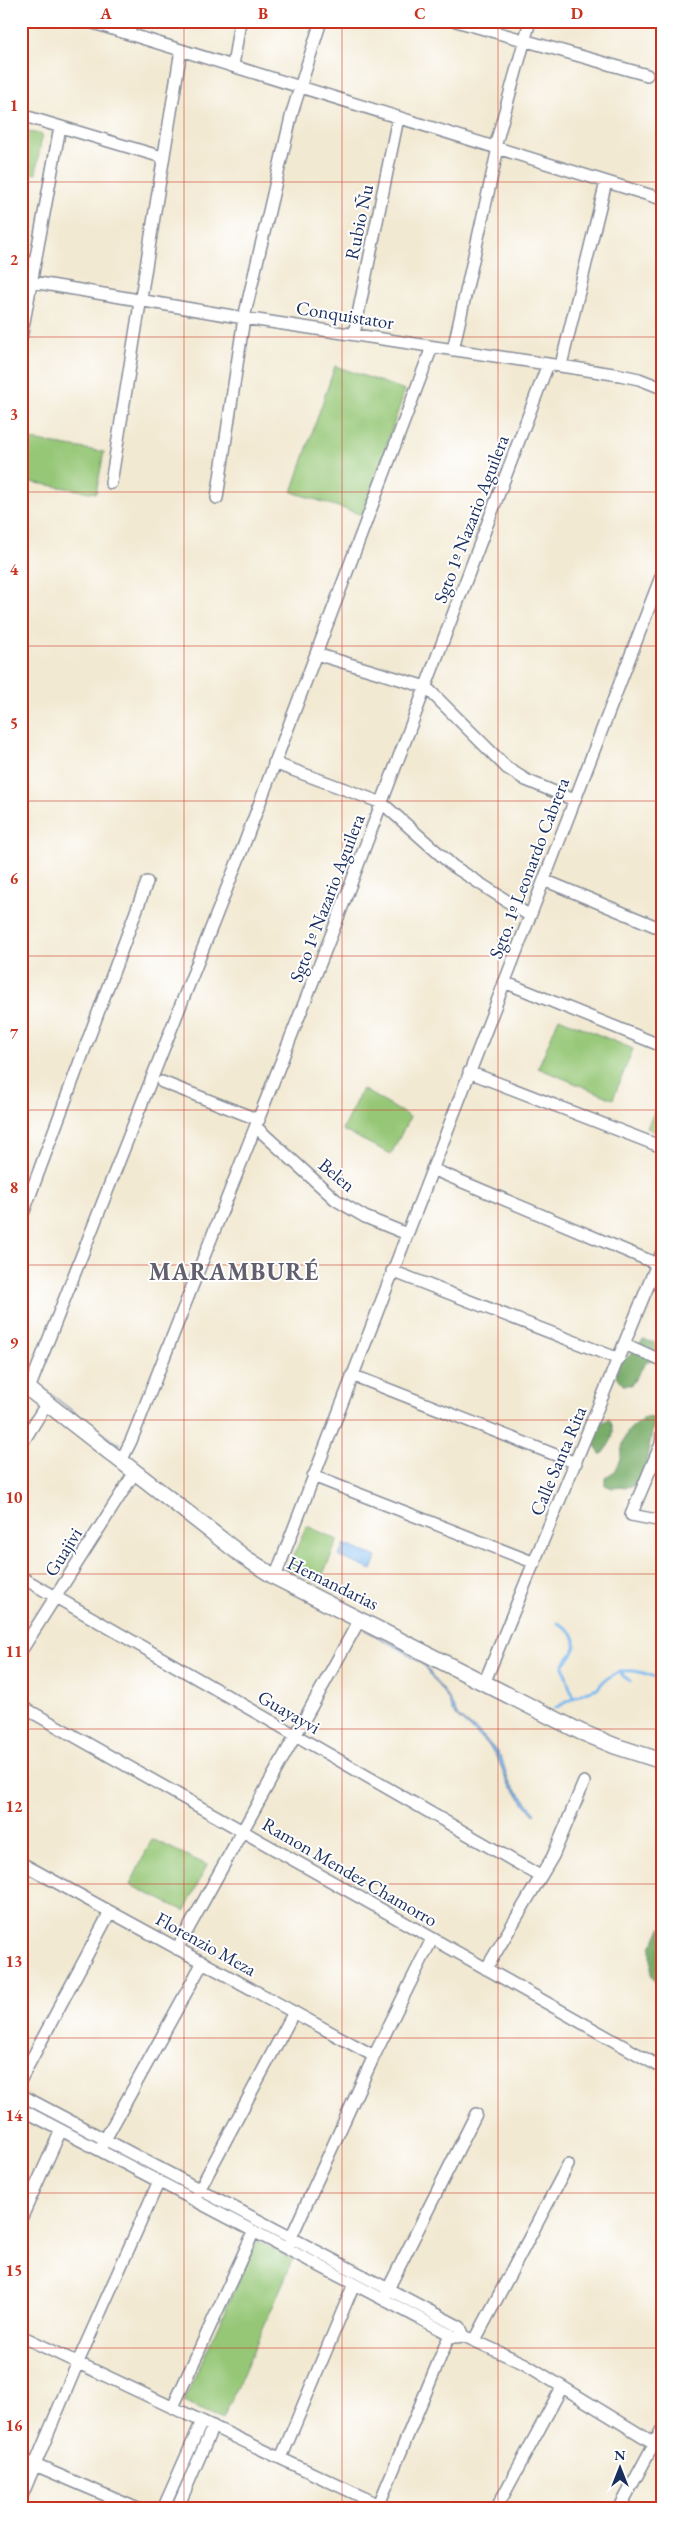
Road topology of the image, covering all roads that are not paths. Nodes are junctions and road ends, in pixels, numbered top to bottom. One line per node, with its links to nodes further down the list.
1 (87, 21): 7 (street)
2 (131, 21): 7 (street)
3 (240, 21): 10 (street)
4 (320, 21): 12 (street)
5 (456, 21): 8 (street)
6 (530, 21): 8 (street)
7 (129, 34): 9 (street)
8 (525, 41): 11 (street); 16 (street)
9 (181, 50): 10 (street); 17 (street)
10 (233, 66): 12 (street)
11 (647, 75)
12 (298, 87): 14 (street); 22 (street)
13 (21, 115): 15 (street)
14 (398, 118): 16 (street); 23 (street, Rubio Ñu)
15 (60, 127): 17 (street); 20 (street)
16 (496, 148): 18 (street); 26 (street)
17 (162, 157): 21 (street)
18 (606, 182): 19 (street); 28 (street)
19 (662, 199)
20 (26, 281): 21 (street, Conquistator); 24 (street)
21 (139, 301): 22 (street, Conquistator); 30 (street)
22 (244, 318): 23 (street, Conquistator); 31 (street)
23 (354, 334): 25 (street, Conquistator)
24 (21, 338)
25 (432, 347): 26 (street, Conquistator); 33 (street)
26 (453, 350): 27 (street, Conquistator)
27 (548, 364): 28 (street, Conquistator); 34 (street, Sgto 1º Nazario Aguilera)
28 (561, 365): 29 (street, Conquistator)
29 (662, 388)
30 (111, 483)
31 (217, 498)
32 (661, 576): 36 (street, Sgto. 1º Leonardo Cabrera)
33 (316, 654): 34 (street); 35 (street)
34 (426, 687): 36 (street); 37 (street, Sgto 1º Nazario Aguilera)
35 (274, 763): 37 (street); 58 (street)
36 (574, 800): 38 (street, Sgto. 1º Leonardo Cabrera)
37 (382, 803): 40 (street); 46 (street, Sgto 1º Nazario Aguilera)
38 (544, 880): 40 (street, Sgto. 1º Leonardo Cabrera); 41 (street)
39 (147, 882): 49 (street)
40 (530, 916): 42 (street, Sgto. 1º Leonardo Cabrera)
41 (662, 929)
42 (504, 982): 43 (street); 44 (street, Sgto. 1º Leonardo Cabrera)
43 (662, 1046)
44 (470, 1072): 47 (street); 48 (street, Sgto. 1º Leonardo Cabrera)
45 (162, 1082): 46 (street)
46 (257, 1123): 50 (street, Belen); 62 (street, Sgto 1º Nazario Aguilera)
47 (662, 1147)
48 (431, 1172): 50 (street, Sgto. 1º Leonardo Cabrera); 52 (street)
49 (21, 1219)
50 (407, 1234): 53 (street, Sgto. 1º Leonardo Cabrera)
51 (662, 1252): 52 (street, Calle Santa Rita)
52 (659, 1265): 54 (street, Calle Santa Rita)
53 (392, 1272): 55 (street); 57 (street, Sgto. 1º Leonardo Cabrera)
54 (625, 1344): 55 (street, Calle Santa Rita); 56 (street)
55 (619, 1359): 63 (street, Calle Santa Rita)
56 (662, 1361)
57 (352, 1375): 63 (street); 65 (street, Sgto. 1º Leonardo Cabrera)
58 (25, 1386): 59 (street, Hernandarias)
59 (47, 1404): 61 (street); 62 (street, Hernandarias)
60 (662, 1435): 66 (street)
61 (21, 1445)
62 (121, 1461): 64 (street, Hernandarias)
63 (576, 1463): 67 (street, Calle Santa Rita)
64 (135, 1472): 69 (street, Hernandarias); 70 (street, Guajivi)
65 (313, 1476): 67 (street); 69 (street, Sgto. 1º Leonardo Cabrera)
66 (662, 1521)
67 (535, 1563): 73 (street, Calle Santa Rita)
68 (21, 1577): 70 (street, Guayayvi)
69 (275, 1577): 71 (street, Hernandarias)
70 (55, 1597): 72 (street, Guajivi); 75 (street, Guayayvi)
71 (360, 1618): 73 (street, Hernandarias); 75 (street)
72 (21, 1650)
73 (486, 1681): 76 (street, Hernandarias)
74 (21, 1706): 78 (street, Ramon Mendez Chamorro)
75 (296, 1736): 78 (street); 80 (street, Guayayvi)
76 (661, 1757)
77 (584, 1782): 80 (street)
78 (243, 1831): 82 (street, Ramon Mendez Chamorro); 83 (street)
79 (21, 1863): 81 (street, Florenzio Meza)
80 (540, 1876): 85 (street)
81 (110, 1912): 83 (street, Florenzio Meza); 89 (street)
82 (432, 1939): 85 (street, Ramon Mendez Chamorro); 87 (street)
83 (177, 1949): 84 (street, Florenzio Meza)
84 (203, 1962): 86 (street, Florenzio Meza); 94 (street)
85 (486, 1969): 88 (street, Ramon Mendez Chamorro)
86 (294, 2012): 87 (street, Florenzio Meza); 97 (street)
87 (374, 2056): 100 (street)
88 (662, 2068)
89 (21, 2079)
90 (21, 2095): 94 (street)
91 (21, 2109): 93 (street)
92 (476, 2114): 102 (street)
93 (61, 2130): 94 (street); 98 (street)
94 (102, 2145): 96 (street); 97 (street)
95 (568, 2165): 105 (street)
96 (159, 2181): 97 (street); 106 (street)
97 (196, 2194): 99 (street); 100 (street)
98 (21, 2219)
99 (254, 2232): 100 (street); 108 (street)
100 (289, 2243): 101 (street); 102 (street)
101 (354, 2284): 102 (street); 113 (street)
102 (385, 2294): 103 (street); 105 (street)
103 (450, 2334): 105 (street); 117 (street)
104 (21, 2336): 106 (street)
105 (469, 2338): 107 (street)
106 (78, 2362): 108 (street); 115 (street)
107 (562, 2387): 112 (street); 121 (street)
108 (173, 2407): 109 (street)
109 (202, 2420): 110 (street); 119 (street)
110 (213, 2426): 113 (street); 120 (street)
111 (662, 2429): 112 (street)
112 (658, 2445): 122 (street)
113 (281, 2458): 117 (street)
114 (21, 2459): 115 (street)
115 (34, 2465): 116 (street); 118 (street)
116 (21, 2498)
117 (381, 2507)
118 (138, 2509)
119 (163, 2509)
120 (176, 2509)
121 (496, 2509)
122 (619, 2509)

